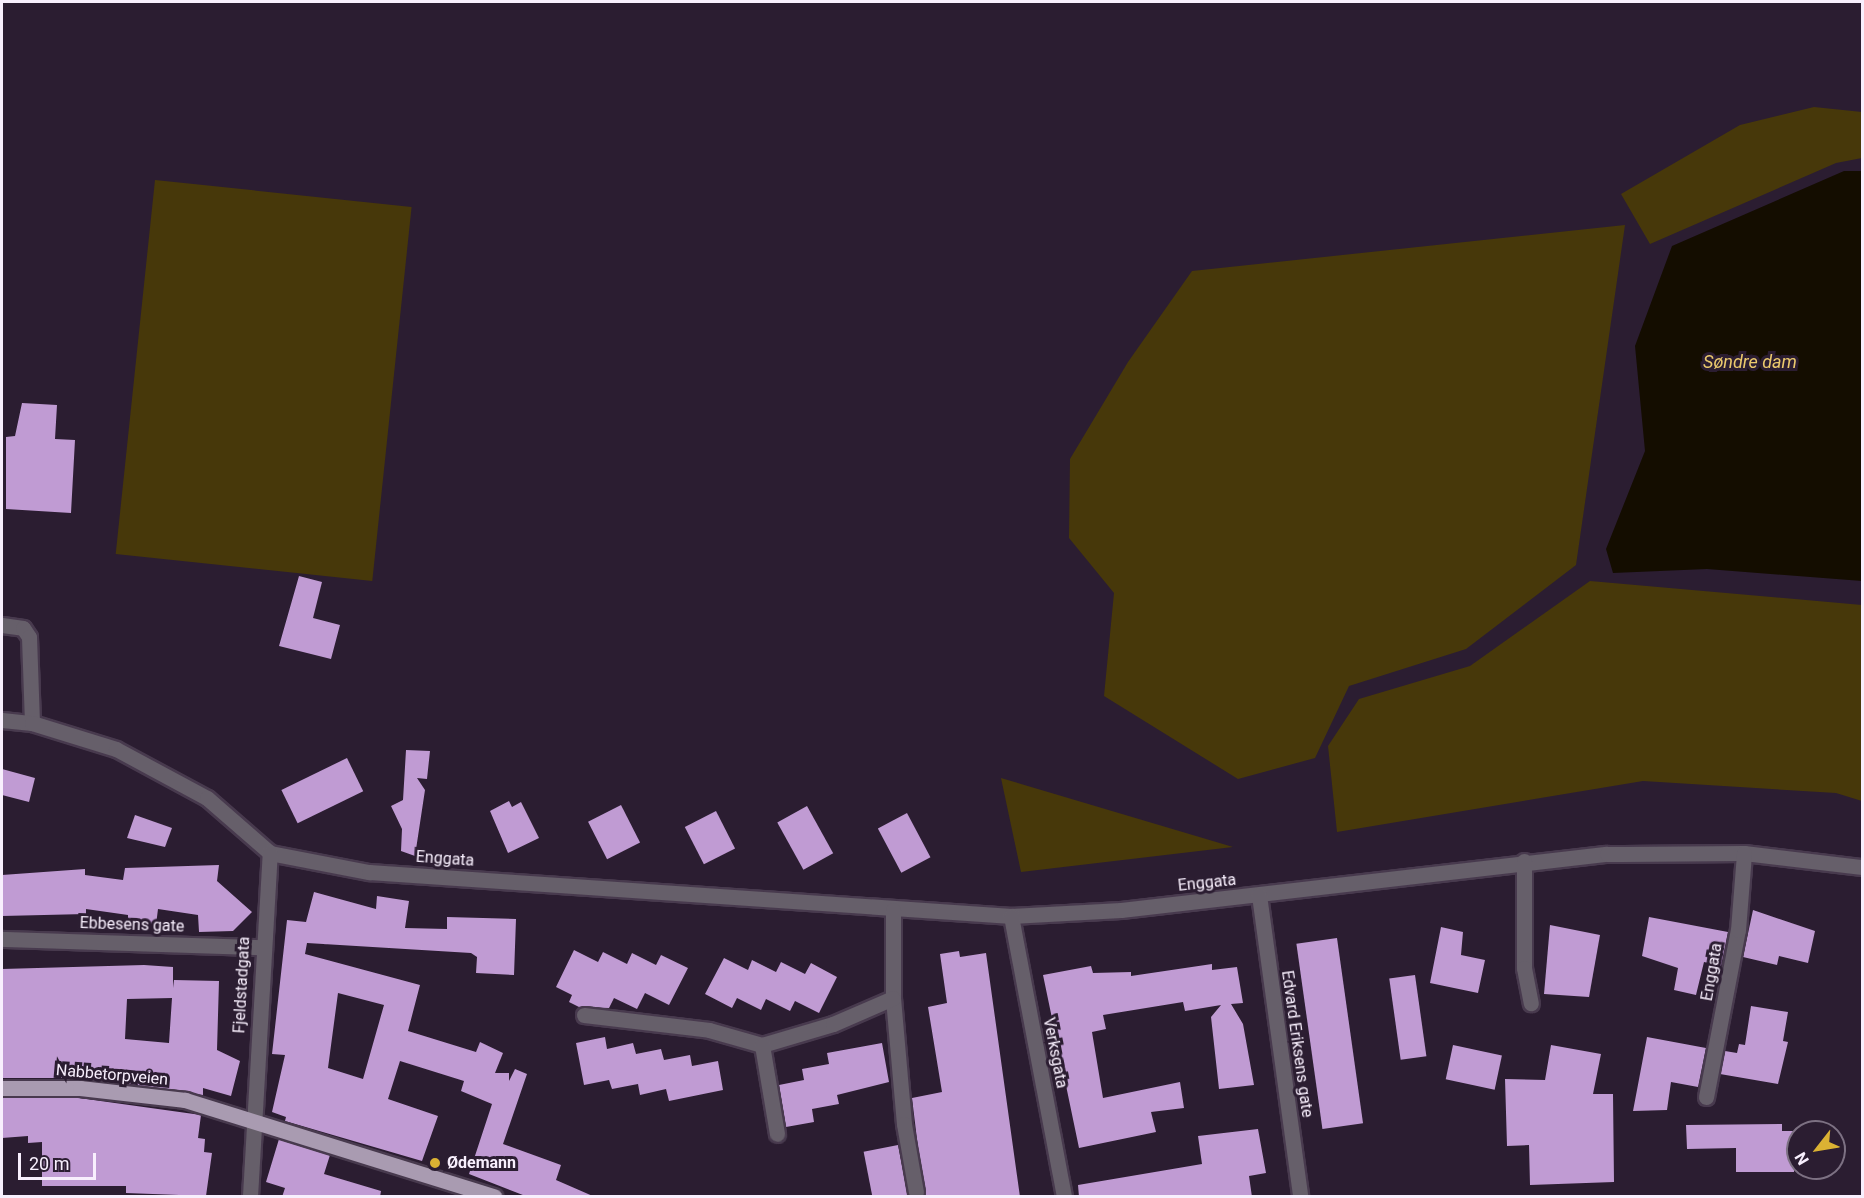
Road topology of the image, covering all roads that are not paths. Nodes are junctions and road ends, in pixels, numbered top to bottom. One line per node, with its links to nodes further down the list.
1 (2, 625): 3 (street)
2 (2, 720): 3 (street)
3 (32, 723): 4 (street)
4 (270, 853): 9 (street, Enggata); 12 (street, Fjeldstadgata)
5 (1744, 853): 6 (street, Enggata); 7 (street, Enggata); 18 (street, Enggata)
6 (1524, 861): 8 (street, Enggata); 14 (street)
7 (1863, 867)
8 (1259, 895): 10 (street, Enggata); 25 (street, Edvard Eriksens gate)
9 (893, 910): 10 (street, Enggata); 13 (street)
10 (1011, 916): 24 (street, Verksgata)
11 (2, 939): 12 (street, Ebbesens gate)
12 (262, 947): 19 (street, Fjeldstadgata)
13 (893, 998): 16 (street); 21 (street)
14 (1531, 1003)
15 (584, 1015): 16 (street)
16 (762, 1045): 20 (street)
17 (2, 1088): 19 (main road, Nabbetorpveien)
18 (1706, 1097)
19 (253, 1119): 22 (street); 23 (main road, Nabbetorpveien)
20 (777, 1134)
21 (916, 1192)
22 (250, 1197)
23 (494, 1197)
24 (1064, 1197)
25 (1300, 1197)

